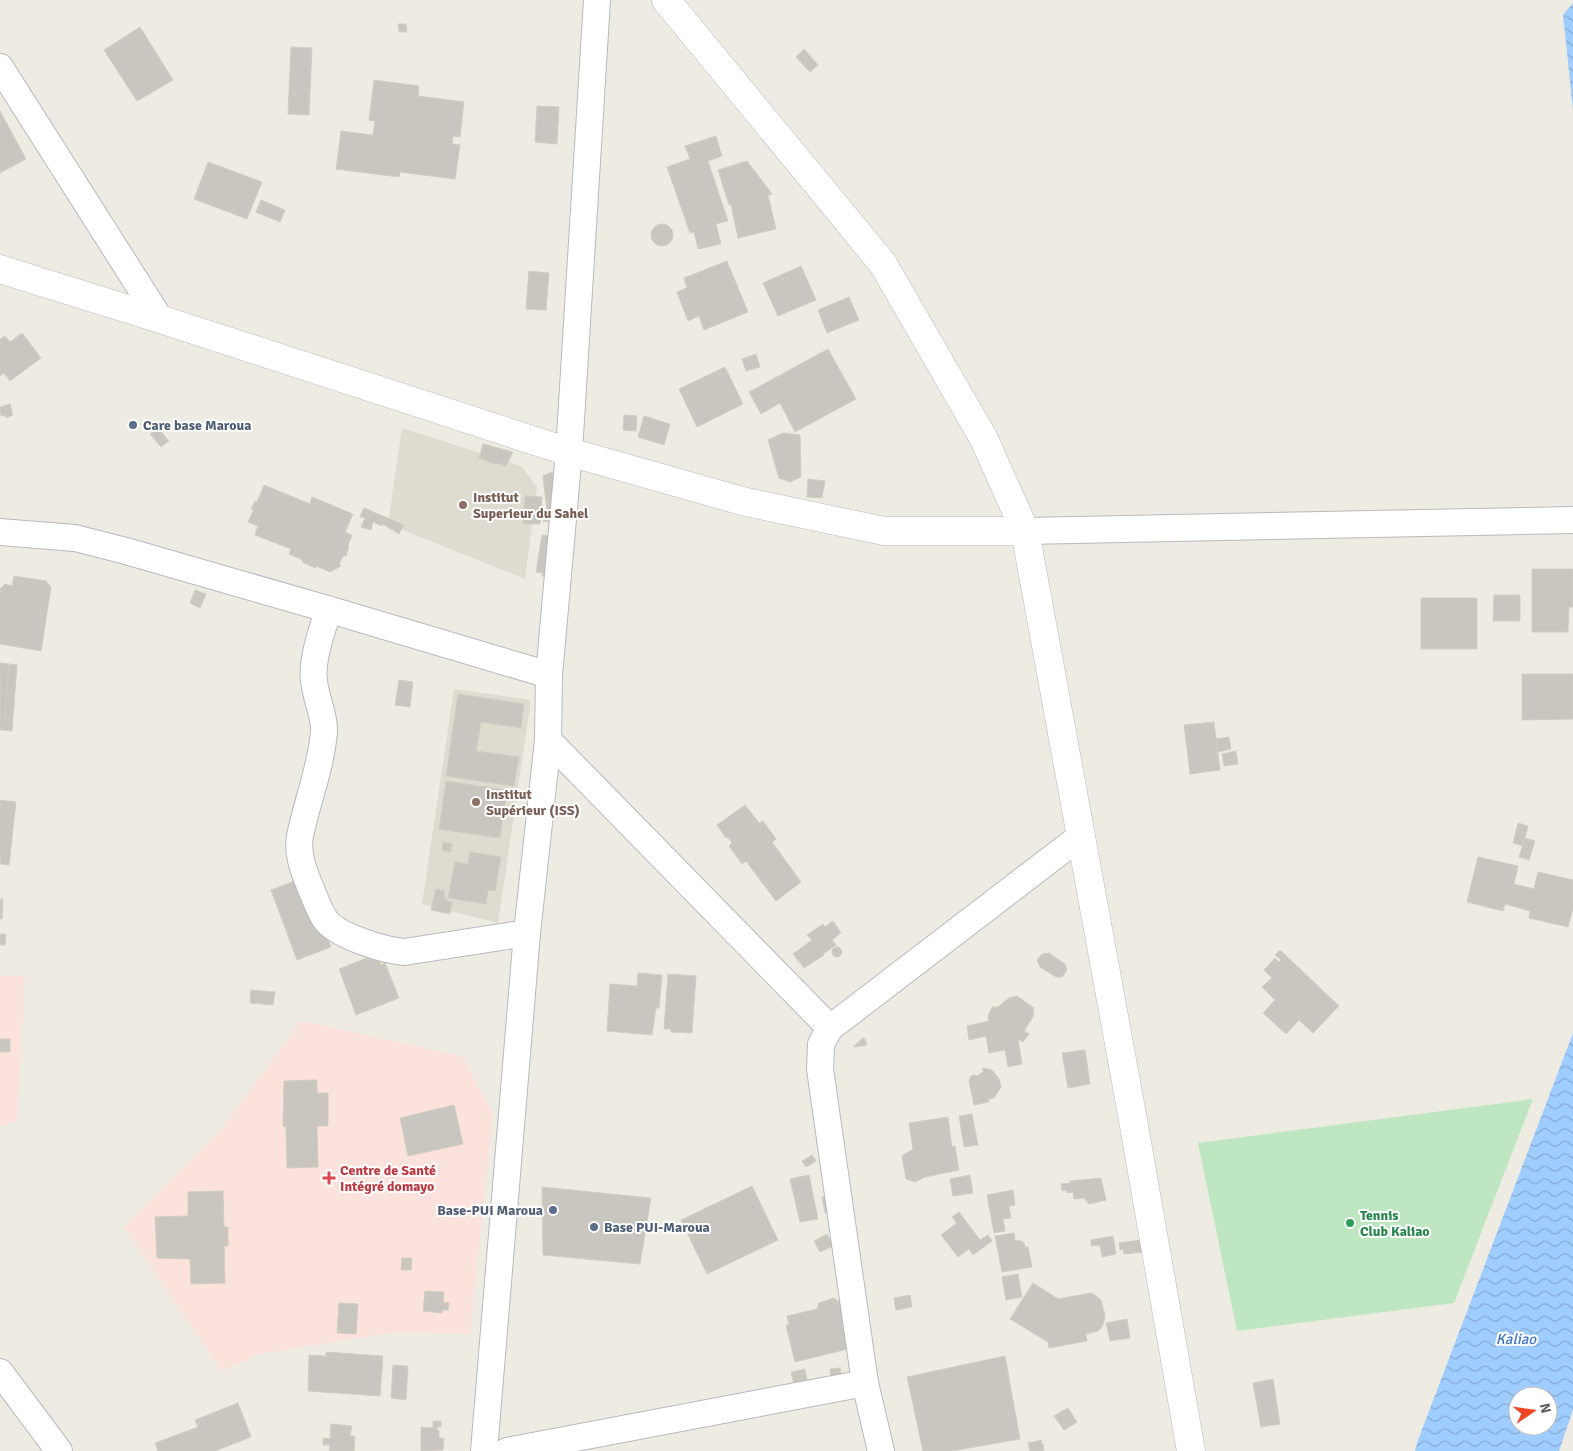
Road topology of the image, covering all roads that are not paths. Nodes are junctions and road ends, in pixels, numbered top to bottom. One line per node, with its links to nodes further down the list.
1 (597, 0): 6 (street)
2 (666, 0): 8 (street)
3 (0, 67): 5 (street)
4 (0, 270): 5 (street)
5 (160, 319): 6 (street)
6 (569, 452): 8 (street); 11 (street)
7 (1573, 520): 8 (street)
8 (1025, 531): 13 (street)
9 (0, 532): 10 (street)
10 (328, 609): 11 (street); 14 (street)
11 (549, 675): 12 (street)
12 (548, 740): 14 (street); 15 (street)
13 (1081, 836): 15 (street); 22 (street)
14 (527, 933): 19 (street)
15 (830, 1028): 17 (street)
16 (0, 1372): 18 (street)
17 (865, 1383): 20 (street); 21 (street)
18 (59, 1451)
19 (484, 1451)
20 (507, 1451)
21 (881, 1451)
22 (1191, 1451)

